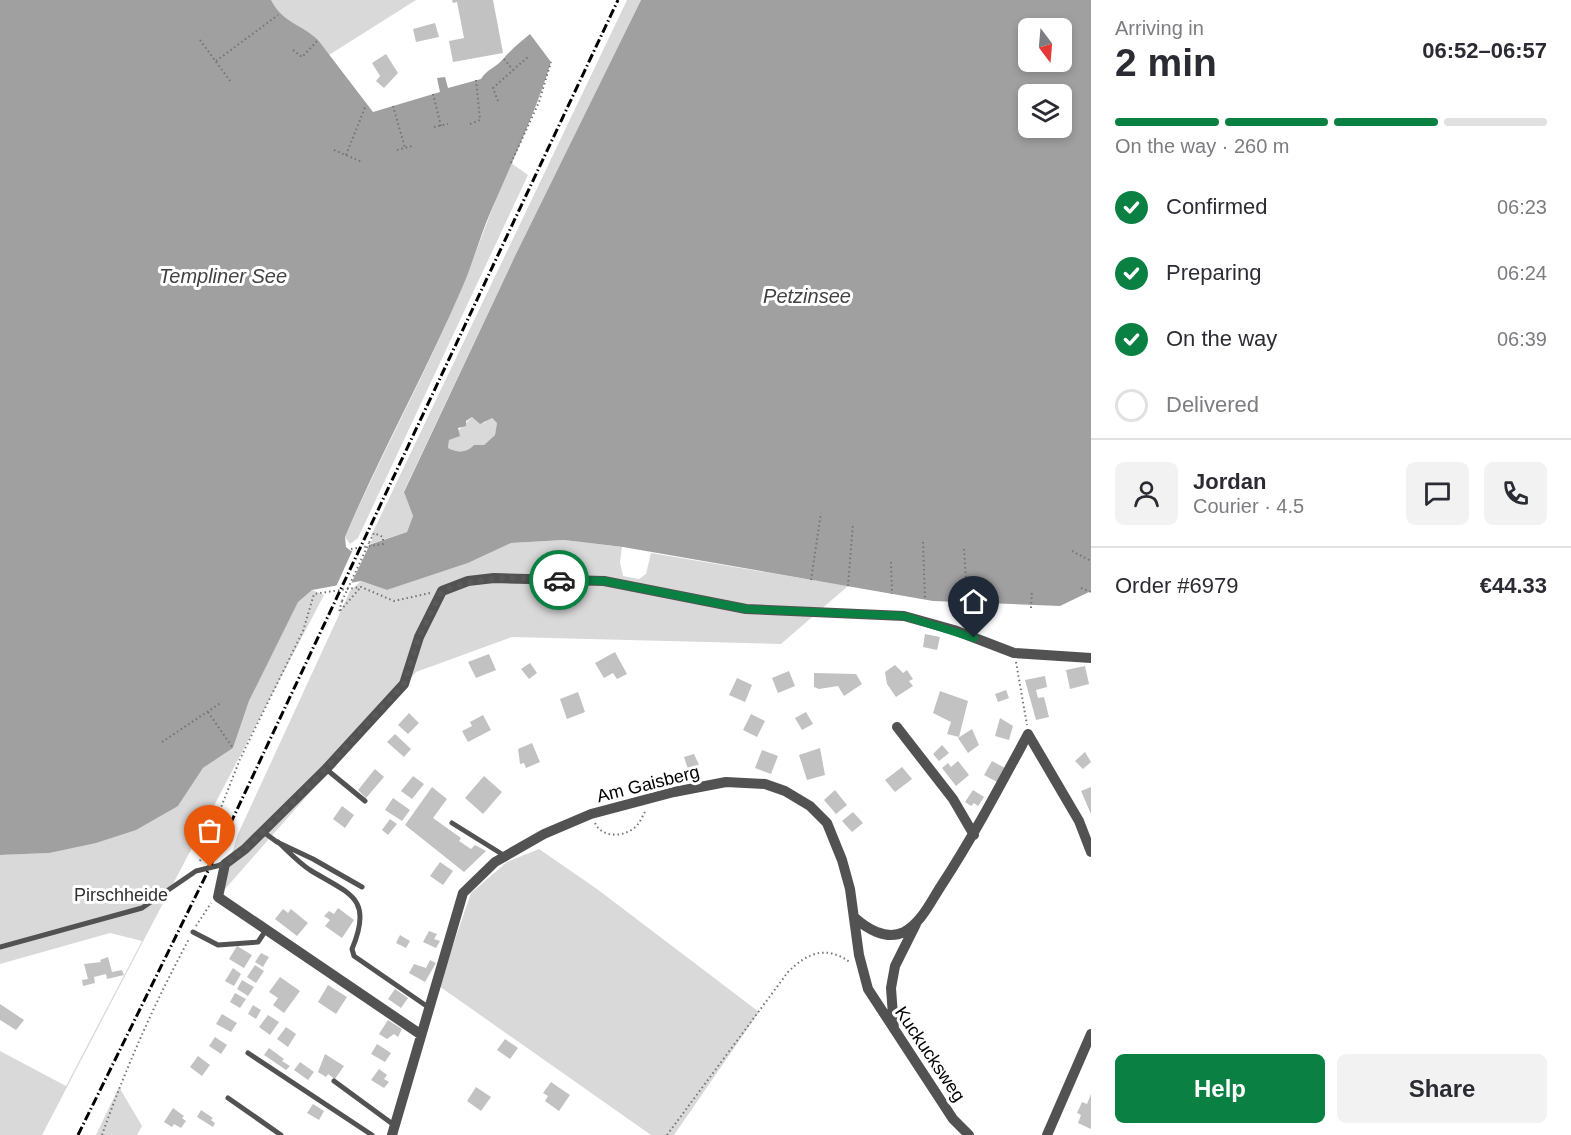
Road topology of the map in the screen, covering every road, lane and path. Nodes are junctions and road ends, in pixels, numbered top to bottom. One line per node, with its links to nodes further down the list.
1 (278, 15): 7 (path)
2 (200, 40): 7 (path)
3 (318, 40): 4 (path)
4 (293, 50)
5 (529, 56): 9 (path)
6 (504, 58): 9 (path)
7 (216, 61): 11 (path)
8 (551, 62): 26 (path)
9 (513, 70): 13 (path)
10 (476, 80): 17 (path)
11 (230, 81)
12 (433, 94): 18 (path)
13 (498, 101)
14 (366, 105): 24 (path)
15 (393, 106): 21 (path)
16 (448, 124): 18 (path)
17 (470, 124)
18 (441, 126): 19 (path)
19 (434, 127)
20 (412, 146): 21 (path)
21 (405, 148): 23 (path)
22 (334, 150): 24 (path)
23 (397, 150)
24 (346, 155): 25 (path)
25 (362, 162)
26 (511, 164)
27 (821, 513): 35 (path)
28 (853, 523): 36 (path)
29 (923, 542): 43 (path)
30 (351, 549): 37 (path, bridge)
31 (964, 549): 44 (path)
32 (1072, 552): 33 (path)
33 (1091, 561)
34 (891, 562): 42 (path)
35 (811, 579)
36 (848, 586)
37 (361, 587): 40 (path); 65 (path)
38 (1081, 588): 41 (path)
39 (1032, 590): 45 (path)
40 (442, 591): 46 (street); 54 (street)
41 (1091, 592)
42 (892, 594)
43 (925, 600)
44 (968, 608)
45 (1031, 608)
46 (1014, 653): 47 (street); 51 (path)
47 (1091, 658)
48 (222, 702): 49 (path)
49 (208, 712): 52 (path); 53 (path)
50 (897, 727): 60 (street)
51 (1028, 734): 60 (street); 62 (street)
52 (162, 742)
53 (233, 748)
54 (326, 768): 56 (lane); 59 (street)
55 (648, 799): 57 (street, Am Gaisberg); 57 (path); 68 (street, Am Gaisberg)
56 (365, 801)
57 (591, 814): 63 (street, Am Gaisberg)
58 (452, 823): 63 (lane)
59 (262, 831): 61 (lane); 64 (street)
60 (974, 835): 69 (street)
61 (278, 842): 66 (lane); 75 (lane)
62 (1091, 852)
63 (505, 856): 75 (street, Am Gaisberg)
64 (225, 864): 65 (lane); 67 (street)
65 (196, 872): 72 (lane)
66 (362, 887)
67 (218, 897): 70 (street); 71 (path)
68 (854, 917): 69 (street); 74 (street, Am Gaisberg)
69 (916, 924): 76 (street)
70 (266, 930): 71 (lane); 77 (street)
71 (193, 932): 83 (path)
72 (0, 948)
73 (856, 967): 86 (path)
74 (868, 989): 76 (street, Kuckucksweg)
75 (428, 1007): 77 (street, Am Gaisberg)
76 (894, 1030): 87 (street, Kuckucksweg)
77 (420, 1034): 82 (street, Am Gaisberg)
78 (1091, 1034): 88 (street)
79 (248, 1053): 85 (lane)
80 (334, 1081): 82 (lane)
81 (228, 1098): 84 (lane)
82 (393, 1130)
83 (102, 1135)
84 (281, 1135)
85 (372, 1135)
86 (667, 1135)
87 (969, 1135)
88 (1047, 1135)

